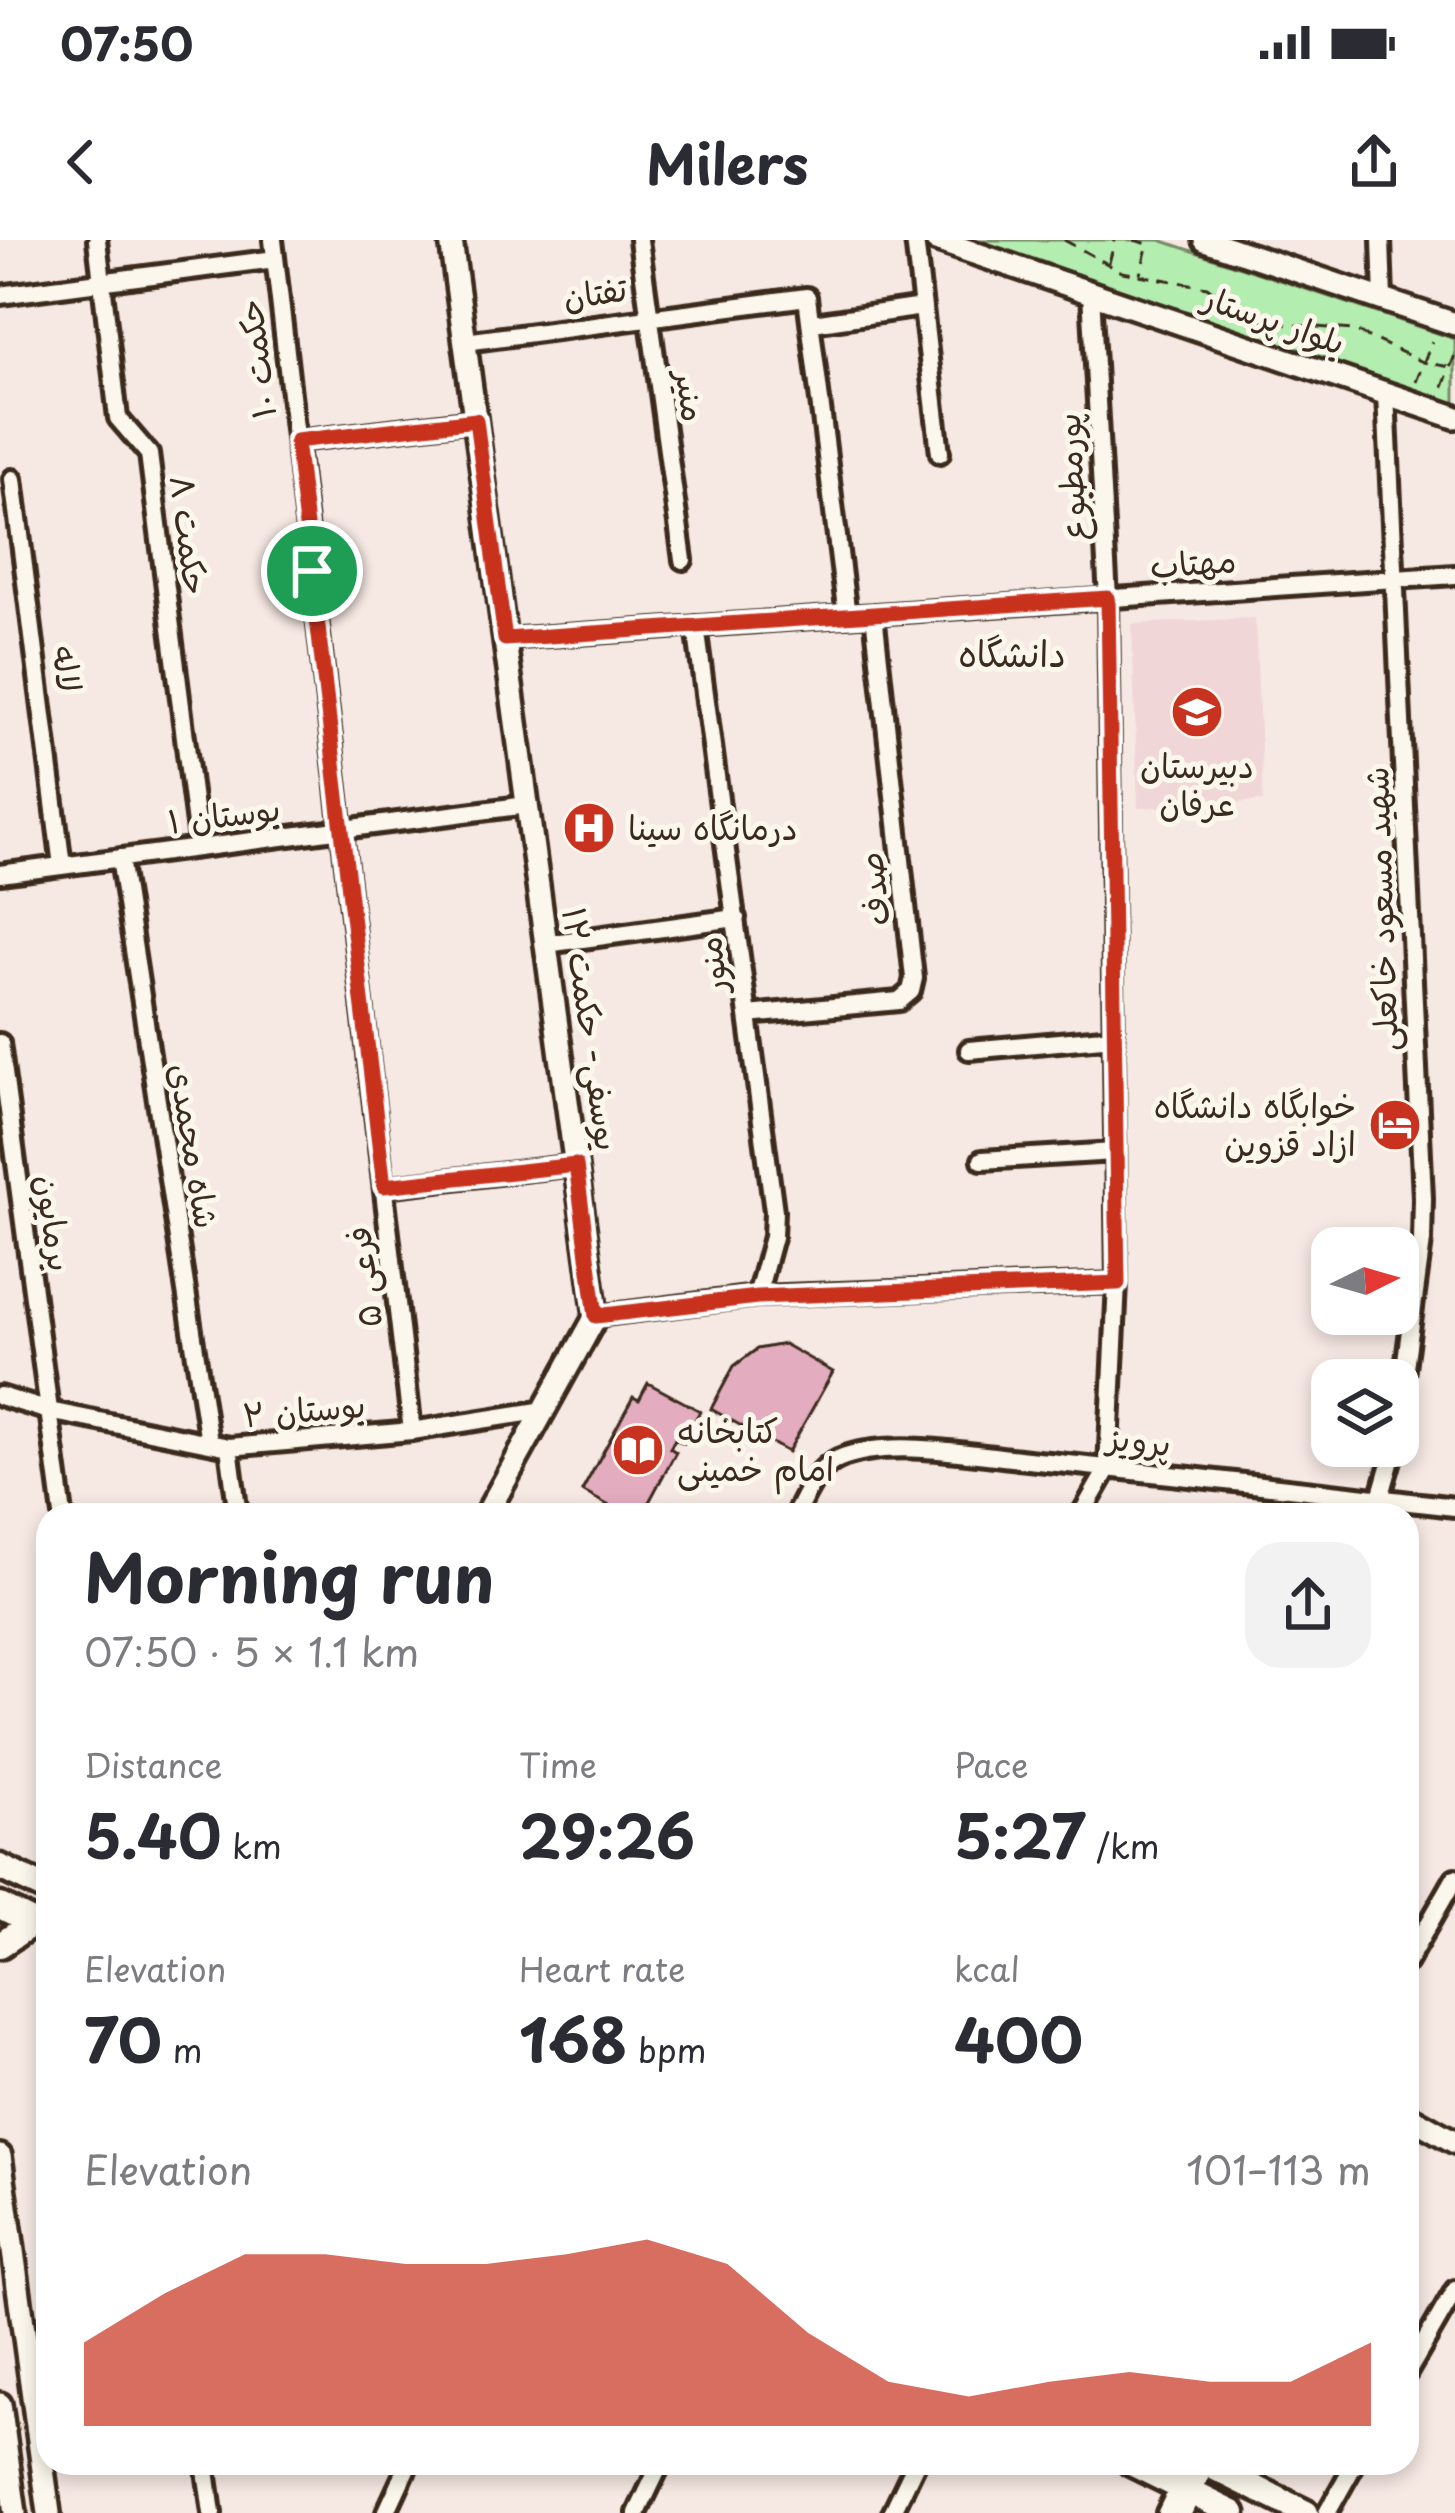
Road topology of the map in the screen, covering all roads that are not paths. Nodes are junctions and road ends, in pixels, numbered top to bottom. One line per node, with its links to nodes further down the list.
1 (97, 240): 10 (street, حکمت ۸)
2 (273, 240): 9 (street, حکمت ۱۰)
3 (451, 240): 18 (street, یوسفی- حکمت ۱۲)
4 (639, 240): 15 (street, منیر)
5 (915, 240): 14 (street)
6 (936, 240): 11 (street, بلوار پرستار)
7 (1205, 240): 13 (street, بلوار پرستار)
8 (1381, 240): 13 (street)
9 (275, 260): 10 (street); 22 (street, حکمت ۱۰)
10 (100, 282): 12 (street); 35 (street, حکمت ۸)
11 (1090, 293): 19 (street, بلوار پرستار); 28 (street, پورمطبوع)
12 (0, 296)
13 (1383, 300): 17 (street, بلوار پرستار)
14 (922, 307): 16 (street); 23 (street)
15 (650, 315): 16 (street, تفتان); 18 (street, تفتان); 25 (street, منیر)
16 (813, 323): 30 (street)
17 (1455, 324)
18 (465, 342): 21 (street, یوسفی- حکمت ۱۲)
19 (1386, 394): 20 (street, بلوار پرستار); 27 (street, شهید مسعود خاکعلی)
20 (1444, 407)
21 (476, 420): 22 (street); 32 (street, یوسفی- حکمت ۱۲)
22 (296, 441): 34 (street, حکمت ۱۰)
23 (940, 452)
24 (13, 479): 37 (street, لاله)
25 (683, 560)
26 (1455, 575): 27 (street, مهتاب)
27 (1397, 579): 28 (street, مهتاب); 52 (street, شهید مسعود خاکعلی)
28 (1108, 598): 29 (street, مهتاب); 42 (street, پورمطبوع)
29 (874, 614): 30 (street, مهتاب); 41 (street, صدف)
30 (848, 616): 31 (street, مهتاب)
31 (696, 626): 32 (street, مهتاب); 39 (street, منور)
32 (505, 639): 33 (street, یوسفی- حکمت ۱۲)
33 (527, 806): 34 (street, بوستان ۱); 40 (street, یوسفی- حکمت ۱۲)
34 (342, 830): 35 (street, بوستان ۱); 48 (street, فرعی ۵)
35 (200, 848): 36 (street, بوستان ۱)
36 (120, 858): 37 (street, بوستان ۱); 57 (street, شاه محمدی)
37 (62, 866): 38 (street, بوستان ۱)
38 (0, 874)
39 (736, 918): 40 (street); 41 (street, منور)
40 (546, 944): 47 (street, یوسفی- حکمت ۱۲)
41 (748, 1015): 50 (street, منور)
42 (1114, 1037): 44 (street); 45 (street, پورمطبوع)
43 (0, 1043): 55 (street, برمایون)
44 (969, 1050)
45 (1115, 1152): 46 (street); 49 (street, پورمطبوع)
46 (982, 1160)
47 (576, 1165): 48 (street); 51 (street, یوسفی- حکمت ۱۲)
48 (384, 1186): 56 (street, فرعی ۵)
49 (1118, 1283): 50 (street); 60 (street, پورمطبوع)
50 (757, 1297): 51 (street)
51 (596, 1316): 54 (street)
52 (1406, 1359)
53 (0, 1396): 55 (street, بوستان ۲)
54 (544, 1410): 56 (street, بوستان ۲); 63 (street)
55 (49, 1411): 57 (street, بوستان ۲); 61 (street, برمایون)
56 (412, 1431): 58 (street, بوستان ۲)
57 (209, 1442): 58 (street, بوستان ۲)
58 (229, 1447): 62 (street)
59 (1388, 1467): 67 (street)
60 (1108, 1468): 64 (street, پرویز); 65 (street, پورمطبوع); 66 (street, پرویز)
61 (61, 1503)
62 (236, 1503)
63 (493, 1503)
64 (802, 1503)
65 (1088, 1503)
66 (1349, 1503)
67 (1377, 1503)
68 (1419, 1507): 69 (street, پرویز)
69 (1455, 1507)
70 (0, 1867): 72 (main road)
71 (1455, 1878): 76 (street)
72 (36, 1884)
73 (0, 1906): 74 (main road)
74 (36, 1925)
75 (36, 1929): 77 (main road)
76 (1419, 1941)
77 (0, 1945)
78 (1419, 2122): 79 (street)
79 (1455, 2142)
80 (0, 2156): 83 (street)
81 (1455, 2290): 82 (street)
82 (1419, 2352)
83 (36, 2373)
84 (0, 2404): 85 (street)
85 (1, 2415): 95 (street)
86 (46, 2475): 96 (street)
87 (207, 2475): 97 (street)
88 (404, 2475): 98 (street)
89 (655, 2475): 99 (street)
90 (910, 2475): 100 (street)
91 (1156, 2475): 94 (main road)
92 (1230, 2475): 103 (main road)
93 (1348, 2475): 104 (street)
94 (1186, 2489): 101 (street); 102 (main road)
95 (15, 2513)
96 (49, 2513)
97 (212, 2513)
98 (386, 2513)
99 (637, 2513)
100 (892, 2513)
101 (1166, 2513)
102 (1233, 2513)
103 (1306, 2513)
104 (1327, 2513)

